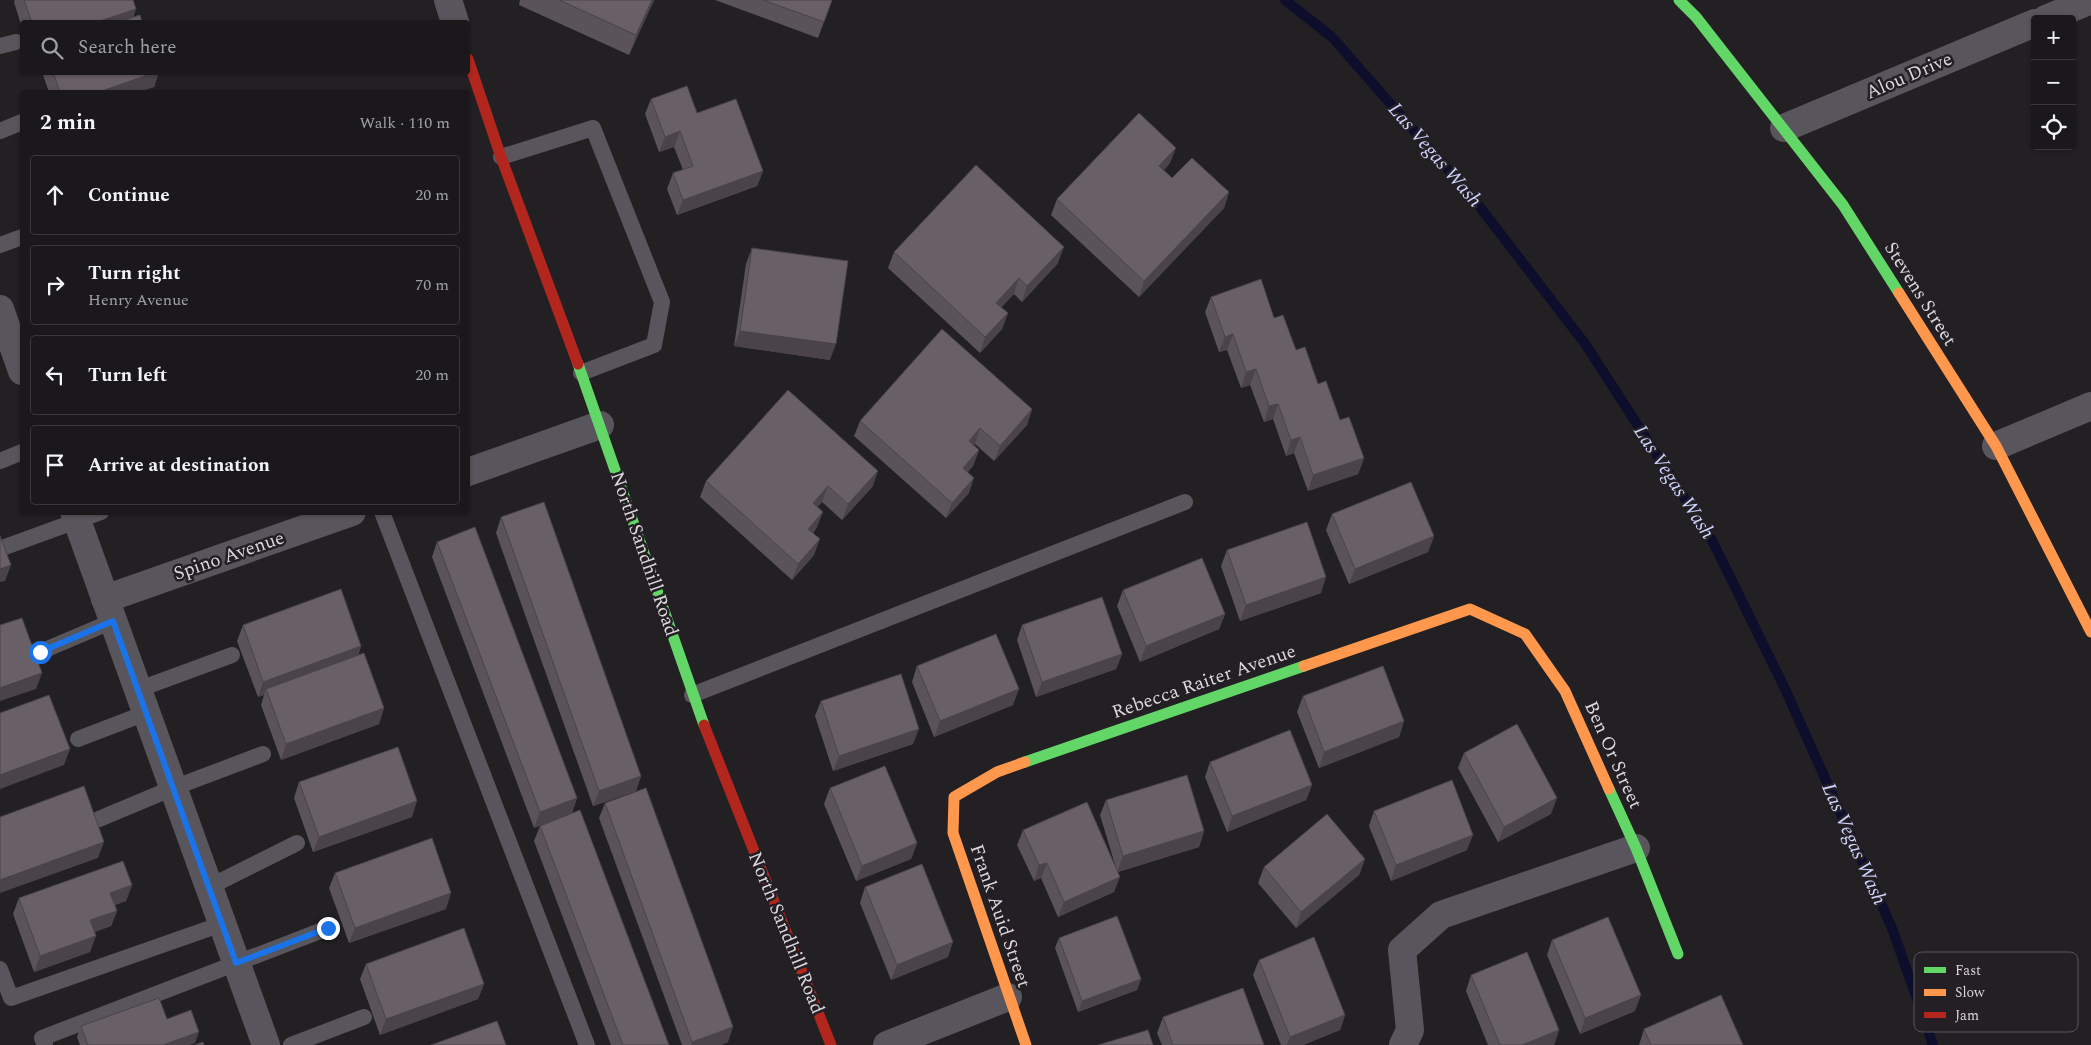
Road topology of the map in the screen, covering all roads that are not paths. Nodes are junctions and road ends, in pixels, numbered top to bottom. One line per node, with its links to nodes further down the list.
1 (448, 0): 5 (street)
2 (1680, 0): 9 (street, Stevens Street)
3 (2091, 0): 4 (street)
4 (2055, 15)
5 (454, 20)
6 (2031, 26): 9 (street, Alou Drive)
7 (470, 64): 11 (street, North Sandhill Road)
8 (20, 123): 10 (lane)
9 (1784, 128): 20 (street, Stevens Street)
10 (0, 131)
11 (500, 156): 17 (street, North Sandhill Road); 17 (lane)
12 (20, 238): 13 (lane)
13 (0, 245)
14 (0, 309): 15 (street)
15 (12, 343): 16 (street)
16 (20, 365)
17 (581, 373): 19 (street, North Sandhill Road)
18 (2091, 406): 20 (street)
19 (600, 425): 23 (street); 34 (street, North Sandhill Road)
20 (1996, 446): 31 (street, Stevens Street)
21 (20, 453): 22 (lane)
22 (0, 461)
23 (470, 471)
24 (1185, 502): 34 (lane)
25 (84, 515): 28 (lane); 30 (street)
26 (345, 515): 30 (street, Spino Avenue)
27 (383, 515): 54 (lane)
28 (5, 547)
29 (1470, 609): 39 (street, Rebecca Raiter Avenue); 42 (street, Ben Or Street)
30 (109, 610): 32 (lane); 35 (street)
31 (2091, 632)
32 (40, 652)
33 (232, 655): 35 (lane)
34 (692, 694): 55 (street, North Sandhill Road)
35 (142, 702): 36 (lane); 38 (street)
36 (78, 739)
37 (263, 754): 38 (lane)
38 (173, 788): 40 (lane); 43 (street)
39 (954, 796): 49 (street, Frank Auid Street)
40 (99, 819)
41 (297, 843): 43 (lane)
42 (1636, 848): 46 (street, Ben Or Street); 58 (street)
43 (209, 887): 44 (street)
44 (222, 924): 47 (street); 48 (lane)
45 (328, 928): 47 (lane)
46 (1678, 954)
47 (236, 963): 51 (lane); 52 (street)
48 (0, 969)
49 (1008, 997): 56 (street); 57 (street, Frank Auid Street)
50 (364, 1017): 53 (lane)
51 (45, 1045)
52 (266, 1045)
53 (291, 1045)
54 (586, 1045)
55 (831, 1045)
56 (887, 1045)
57 (1026, 1045)
58 (1403, 1045)

